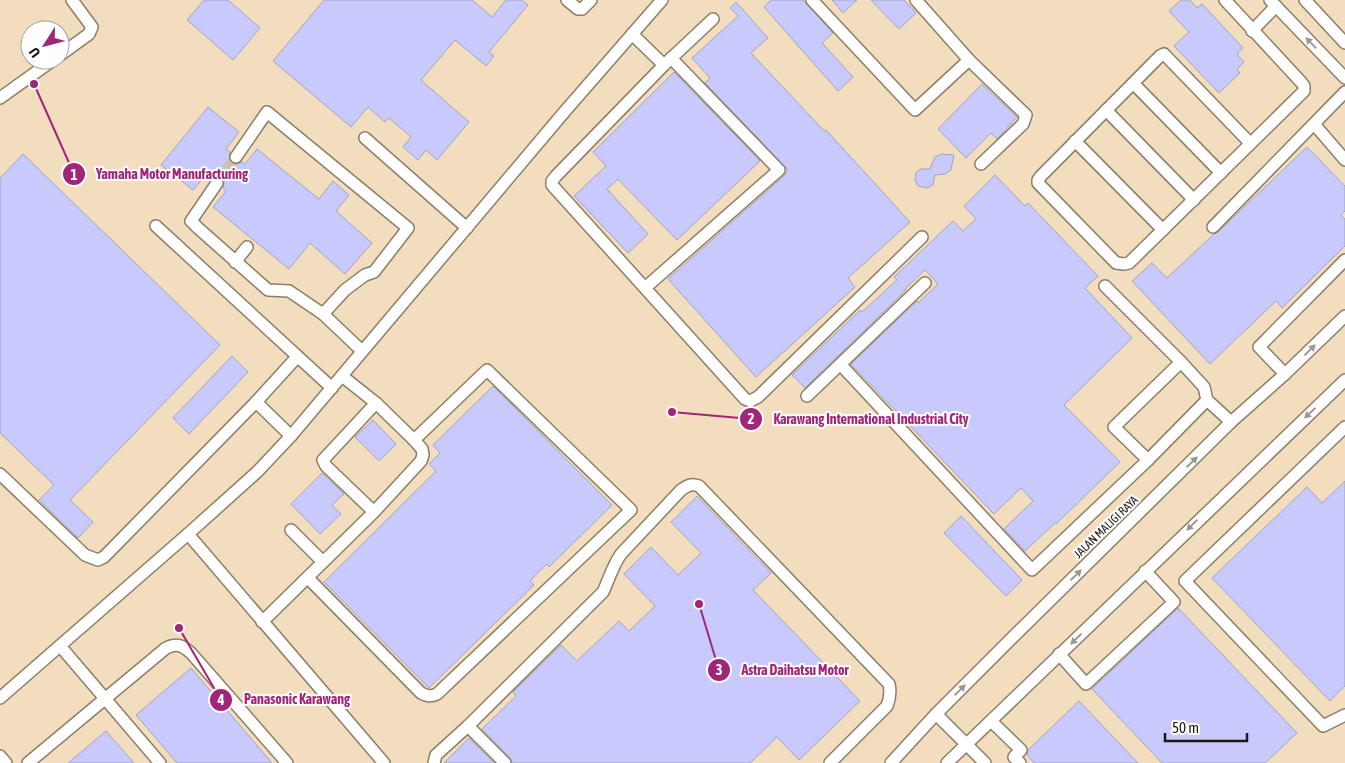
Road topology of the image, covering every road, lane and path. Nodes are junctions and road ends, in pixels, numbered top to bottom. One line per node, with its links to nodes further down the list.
1 (72, 0): 14 (street)
2 (567, 0): 3 (street)
3 (591, 0)
4 (662, 0): 12 (street)
5 (812, 0): 15 (street)
6 (916, 0): 15 (street)
7 (1225, 0): 11 (street)
8 (1305, 0): 13 (street)
9 (1273, 3): 11 (street); 18 (street, one-way to 9)
10 (713, 19): 16 (street)
11 (1252, 31): 26 (street)
12 (632, 34): 16 (street); 35 (street)
13 (1345, 43)
14 (70, 48)
15 (969, 60): 29 (street)
16 (668, 62): 43 (street); 43 (street)
17 (39, 70): 21 (street)
18 (1345, 78)
19 (1134, 84): 22 (street); 26 (street); 30 (street)
20 (1345, 92): 23 (street)
21 (0, 98)
22 (1106, 110): 25 (street); 32 (street)
23 (1314, 124): 28 (street); 34 (street)
24 (365, 138): 35 (street)
25 (1075, 141): 36 (street); 36 (street)
26 (1250, 143): 30 (street)
27 (236, 157): 44 (street)
28 (1345, 160)
29 (981, 164)
30 (1221, 173): 32 (street)
31 (217, 183): 40 (street)
32 (1194, 200): 36 (street)
33 (156, 226): 47 (street)
34 (1213, 227)
35 (467, 228): 46 (street)
36 (1163, 230)
37 (922, 237): 43 (street)
38 (246, 247): 40 (street)
39 (1345, 260): 50 (street)
40 (234, 262): 44 (street)
41 (925, 283): 49 (street)
42 (1105, 286): 48 (street)
43 (646, 287)
44 (322, 314): 46 (street)
45 (1345, 316): 50 (street, JALAN MALIGI RAYA, one-way to 45)
46 (362, 351): 51 (street)
47 (297, 357): 53 (street); 56 (street)
48 (1181, 362): 55 (street); 62 (street)
49 (841, 365): 54 (street); 62 (street)
50 (1284, 374): 58 (street, JALAN MALIGI RAYA)
51 (342, 376): 53 (street); 57 (street)
52 (1345, 380): 68 (street, one-way to 68)
53 (332, 388): 60 (street)
54 (807, 396)
55 (1207, 400): 58 (street); 62 (street)
56 (256, 402): 60 (street); 63 (street)
57 (376, 403): 61 (street); 64 (street)
58 (1231, 422): 75 (street, JALAN MALIGI RAYA, one-way to 58)
59 (1345, 427): 76 (street)
60 (291, 436): 66 (street)
61 (414, 440): 64 (street); 69 (street)
62 (1148, 460)
63 (0, 474)
64 (374, 512): 67 (street)
65 (291, 530): 67 (street)
66 (188, 534): 70 (street); 71 (street)
67 (322, 562): 69 (street)
68 (1145, 571): 72 (street, one-way to 72); 72 (street)
69 (308, 578): 70 (street)
70 (262, 622): 85 (street)
71 (61, 647): 73 (street); 74 (street)
72 (1059, 654): 77 (street)
73 (0, 698)
74 (106, 699): 82 (street); 83 (street); 84 (street)
75 (936, 714): 79 (street); 89 (street, JALAN MALIGI RAYA)
76 (1345, 715)
77 (991, 721): 79 (street); 92 (street)
78 (468, 726): 86 (street); 87 (street); 88 (street)
79 (966, 744): 90 (street); 91 (street)
80 (0, 756): 81 (street)
81 (6, 763)
82 (30, 763)
83 (160, 763)
84 (287, 763)
85 (384, 763)
86 (434, 763)
87 (505, 763)
88 (830, 763)
89 (891, 763)
90 (947, 763)
91 (984, 763)
92 (1020, 763)

